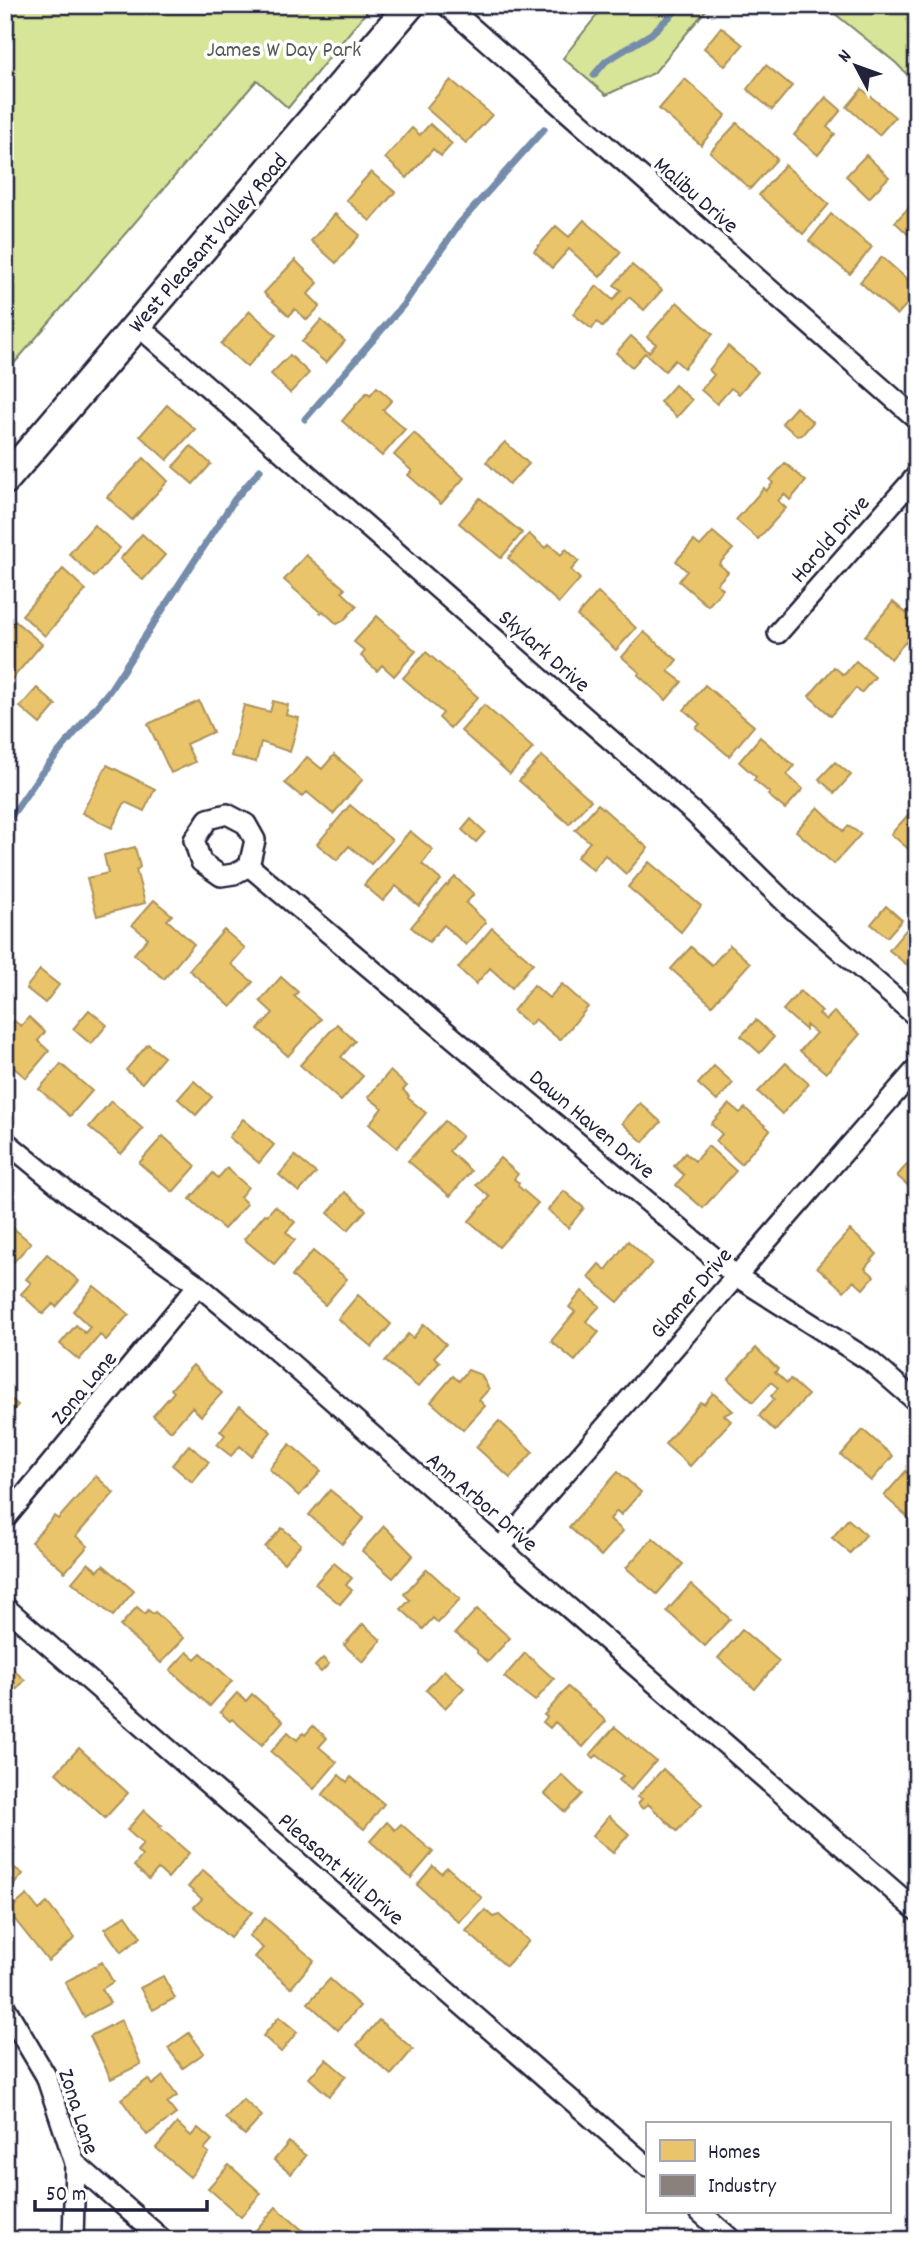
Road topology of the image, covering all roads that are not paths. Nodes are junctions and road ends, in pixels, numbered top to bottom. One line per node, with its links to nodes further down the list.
1 (410, 5): 3 (main road, West Pleasant Valley Road)
2 (446, 5): 4 (street, Malibu Drive)
3 (136, 324): 6 (main road, West Pleasant Valley Road); 9 (street, Skylark Drive)
4 (917, 419)
5 (917, 475): 7 (street, Harold Drive)
6 (5, 480)
7 (778, 633)
8 (249, 866): 12 (street, Dawn Haven Drive)
9 (917, 1017)
10 (917, 1068): 12 (street, Glamer Drive)
11 (5, 1141): 13 (street, Ann Arbor Drive)
12 (736, 1276): 14 (street, Dawn Haven Drive); 16 (street, Glamer Drive)
13 (198, 1285): 15 (street, Zona Lane); 16 (street, Ann Arbor Drive)
14 (917, 1402)
15 (5, 1519)
16 (500, 1548): 18 (street, Ann Arbor Drive)
17 (5, 1607): 21 (street, Pleasant Hill Drive)
18 (917, 1911)
19 (5, 2007): 20 (street, Zona Lane)
20 (75, 2163): 23 (street, Zona Lane); 24 (street)
21 (646, 2165)
22 (702, 2214): 25 (street)
23 (73, 2240)
24 (163, 2240)
25 (732, 2240)

